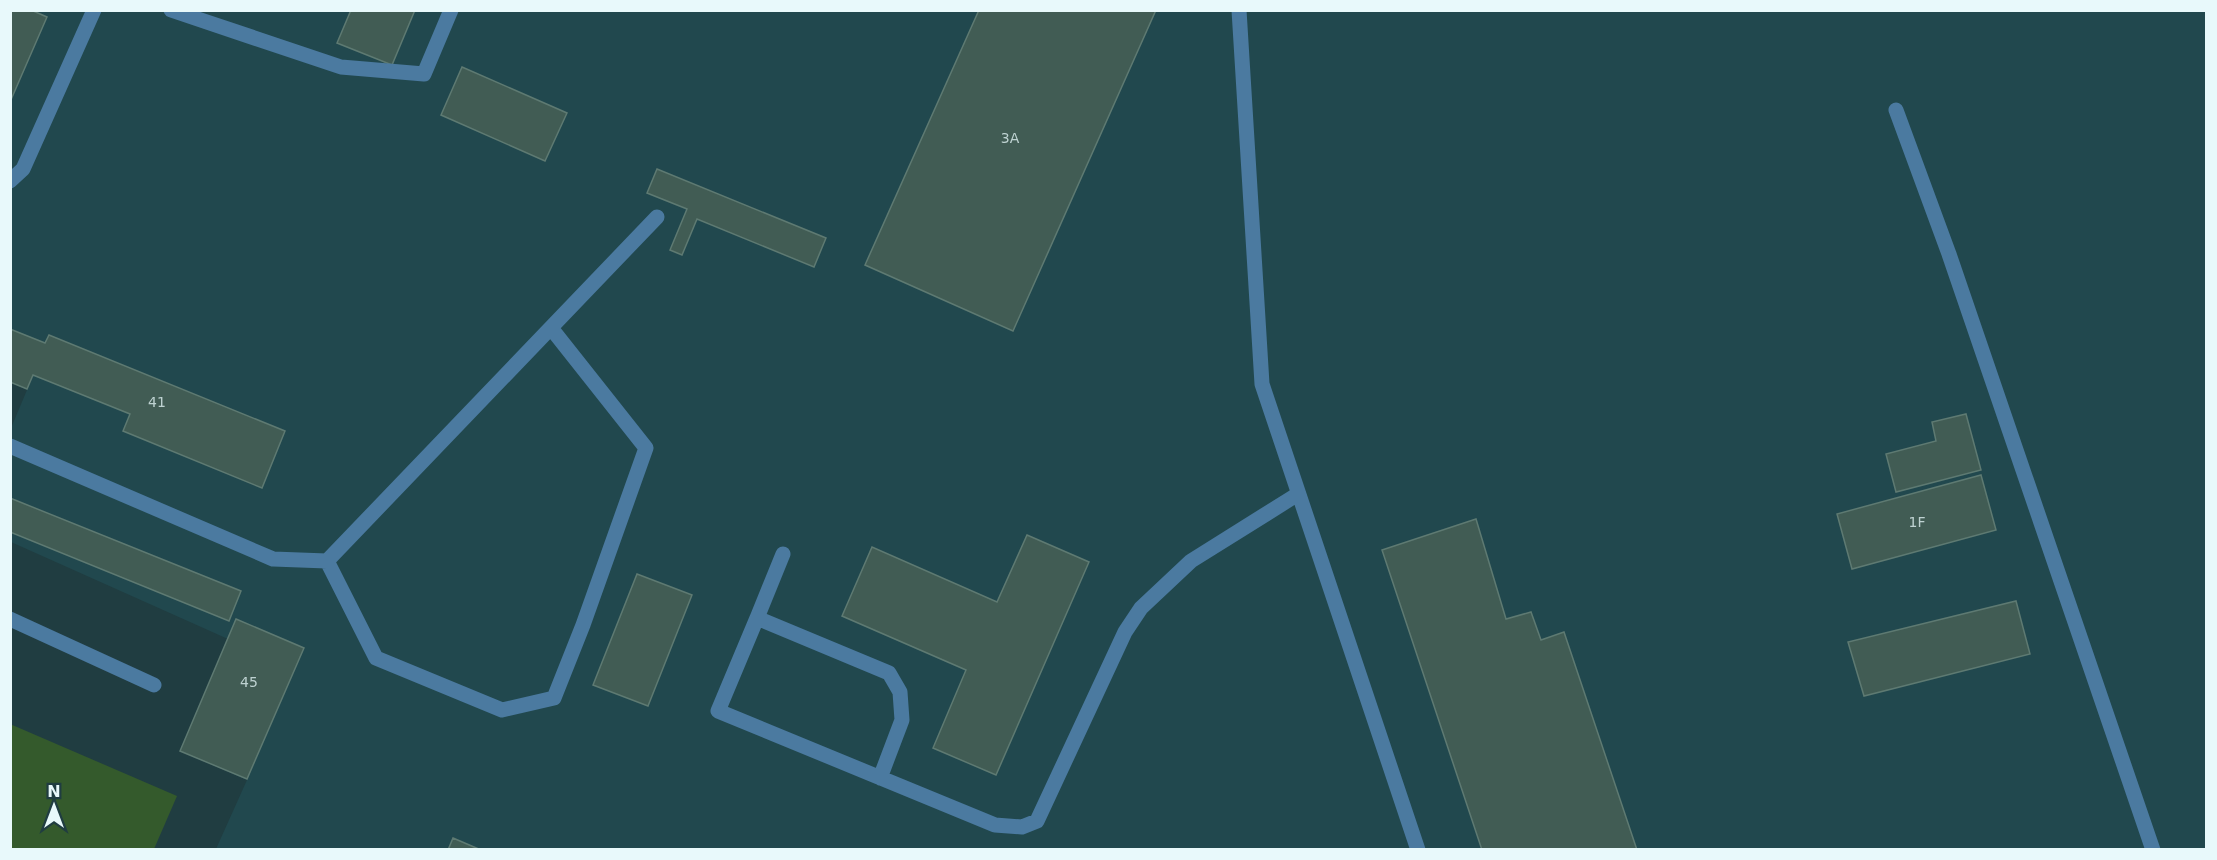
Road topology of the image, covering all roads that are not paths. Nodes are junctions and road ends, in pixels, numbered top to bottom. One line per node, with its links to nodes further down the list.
1 (94, 10): 6 (lane)
2 (171, 10): 3 (lane)
3 (451, 10)
4 (1239, 10): 10 (lane)
5 (1896, 110): 18 (lane)
6 (10, 181)
7 (657, 217): 8 (lane)
8 (551, 328): 12 (lane); 12 (lane)
9 (10, 446): 12 (lane)
10 (1298, 494): 16 (lane); 17 (lane)
11 (783, 554): 13 (lane)
12 (327, 561)
13 (757, 618): 16 (lane); 16 (lane)
14 (10, 620): 15 (lane)
15 (154, 685)
16 (880, 778)
17 (1418, 849)
18 (2153, 849)

